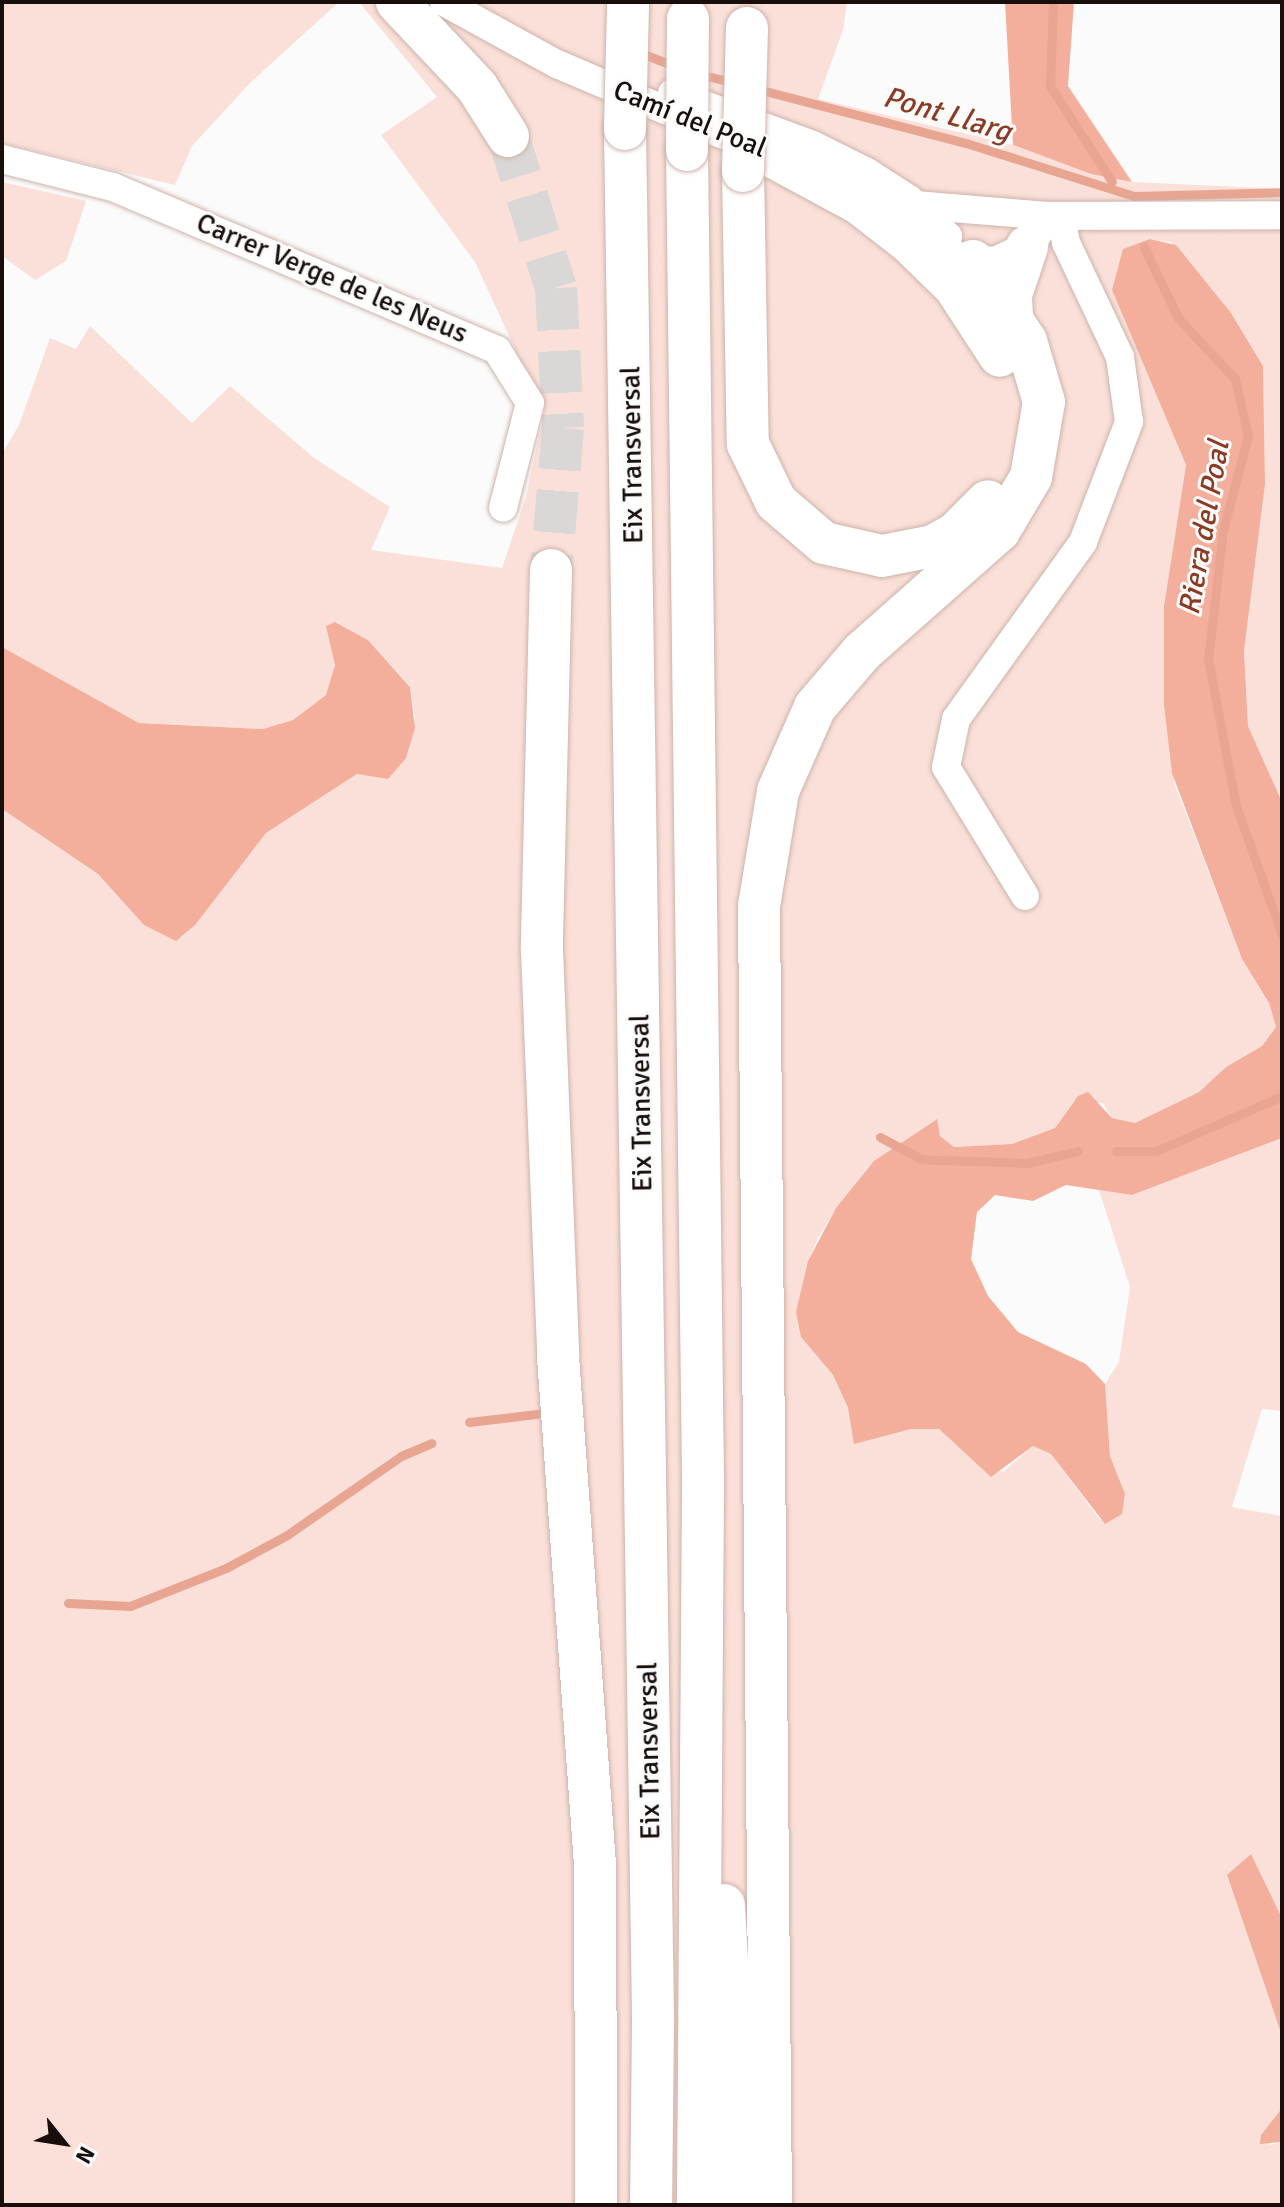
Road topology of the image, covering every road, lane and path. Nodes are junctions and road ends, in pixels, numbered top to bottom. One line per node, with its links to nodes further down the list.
1 (397, 2): 7 (highway)
2 (444, 2): 9 (street, Camí del Poal)
3 (472, 2): 10 (street, Camí del Poal)
4 (628, 2): 20 (highway, Eix Transversal, bridge)
5 (689, 11): 18 (highway, Eix Transversal, bridge)
6 (747, 15): 9 (highway, bridge)
7 (508, 136)
8 (2, 159): 15 (street, Carrer Verge de les Neus)
9 (753, 162): 9 (highway); 13 (street, Camí del Poal)
10 (915, 205): 12 (street, Camí del Poal); 13 (street, Camí del Poal)
11 (1282, 215): 12 (street, Camí del Poal)
12 (1045, 227): 13 (street, Camí del Poal); 14 (highway); 17 (street)
13 (973, 261): 14 (highway)
14 (1012, 316): 23 (highway)
15 (503, 508)
16 (551, 570): 19 (highway)
17 (1025, 896)
18 (703, 1488): 21 (highway, Eix Transversal); 22 (highway)
19 (596, 2205)
20 (651, 2205)
21 (698, 2205)
22 (740, 2205)
23 (771, 2205)

